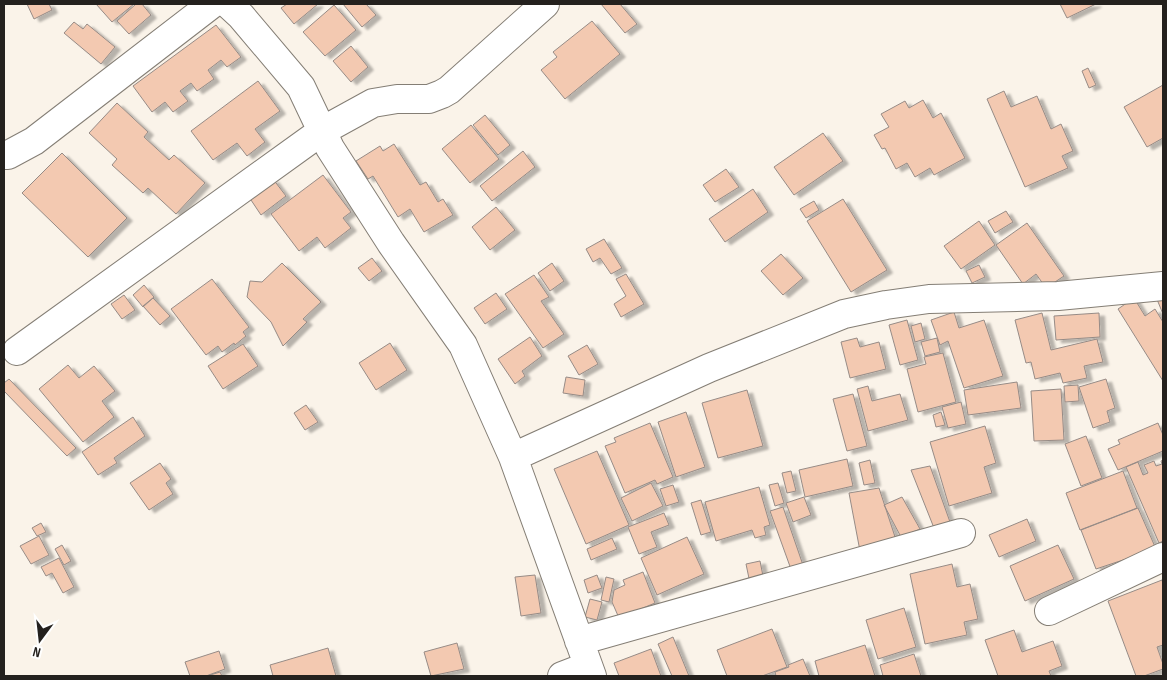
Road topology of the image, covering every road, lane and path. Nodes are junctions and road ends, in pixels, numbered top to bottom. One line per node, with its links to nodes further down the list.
1 (212, 4): 5 (street)
2 (228, 4): 4 (street)
3 (545, 4): 4 (street)
4 (322, 130): 7 (street); 8 (street)
5 (4, 155)
6 (1163, 286): 8 (street)
7 (17, 351)
8 (513, 457): 12 (street)
9 (961, 533): 12 (street)
10 (1163, 557): 11 (street)
11 (1049, 611)
12 (586, 661): 13 (street)
13 (562, 676)

